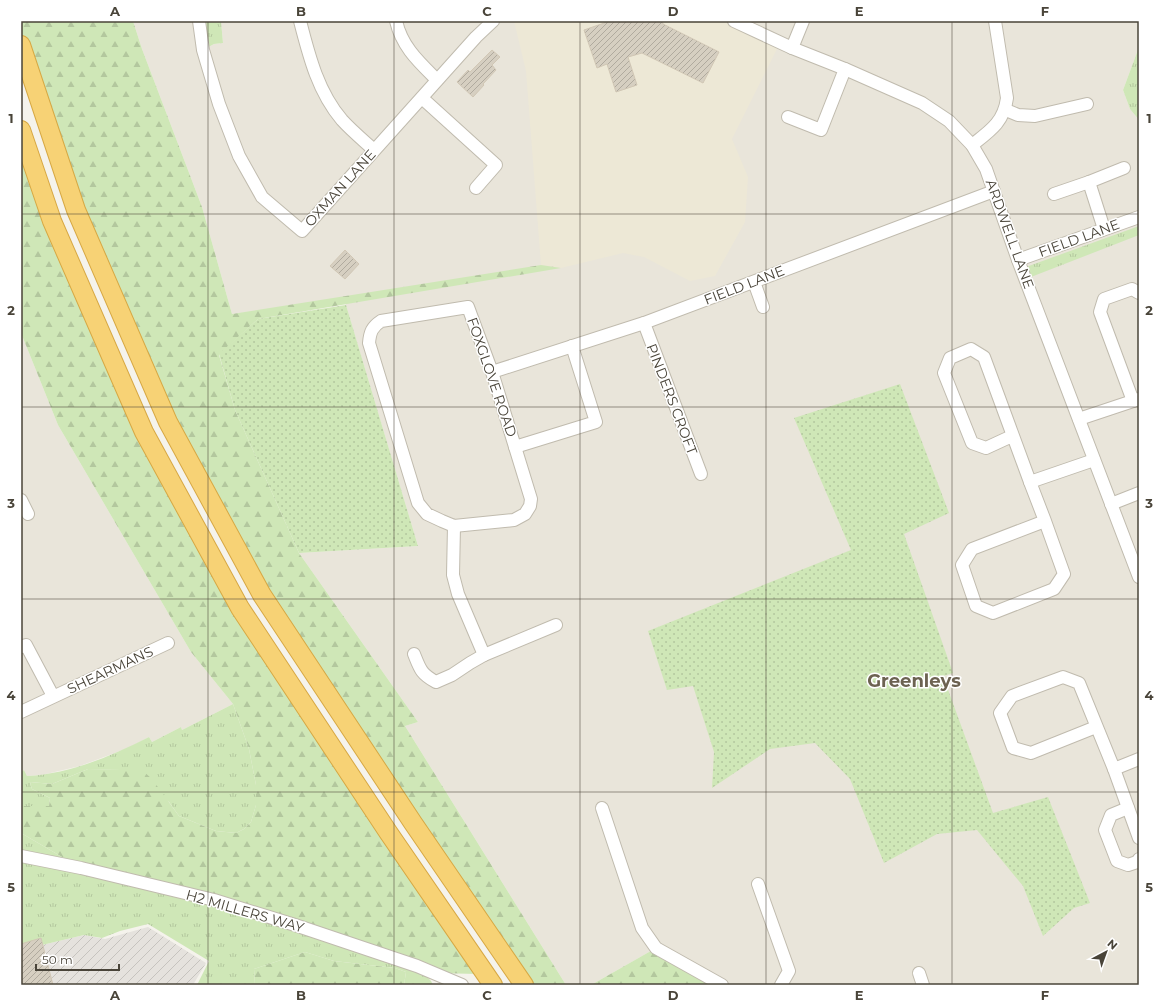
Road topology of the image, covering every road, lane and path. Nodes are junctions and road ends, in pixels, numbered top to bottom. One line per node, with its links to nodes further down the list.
1 (199, 21): 18 (street, OXMAN LANE)
2 (300, 21): 18 (street)
3 (396, 21): 11 (street)
4 (493, 21): 11 (street, OXMAN LANE)
5 (734, 21): 9 (street, ARDWELL LANE)
6 (803, 21): 9 (street)
7 (995, 21): 14 (street)
8 (21, 45): 66 (highway)
9 (792, 48): 10 (street, ARDWELL LANE)
10 (845, 69): 15 (street); 17 (street, ARDWELL LANE)
11 (437, 80): 12 (street, OXMAN LANE)
12 (422, 98): 18 (street, OXMAN LANE); 21 (street)
13 (1087, 104): 14 (street)
14 (1006, 110): 17 (street)
15 (788, 117)
16 (21, 130): 65 (highway)
17 (972, 145): 22 (street, ARDWELL LANE)
18 (374, 150)
19 (1124, 168): 20 (street)
20 (1088, 182): 23 (street); 25 (street)
21 (476, 188)
22 (994, 190): 26 (street, ARDWELL LANE); 27 (street, FIELD LANE)
23 (1054, 194)
24 (1139, 217): 25 (street, FIELD LANE)
25 (1104, 229): 26 (street, FIELD LANE)
26 (1018, 260): 34 (street, ARDWELL LANE)
27 (754, 282): 29 (street); 30 (street, FIELD LANE)
28 (1139, 292): 33 (street)
29 (763, 307)
30 (644, 324): 31 (street, FIELD LANE); 38 (street, PINDERS CROFT)
31 (572, 346): 32 (street, FIELD LANE); 36 (street)
32 (492, 372): 36 (street, FOXGLOVE ROAD); 45 (street, FOXGLOVE ROAD)
33 (1136, 400): 34 (street)
34 (1079, 420): 37 (street, ARDWELL LANE)
35 (1012, 436): 35 (street); 39 (street)
36 (516, 447): 45 (street, FOXGLOVE ROAD)
37 (1094, 460): 39 (street); 42 (street, ARDWELL LANE)
38 (701, 474)
39 (1030, 482): 44 (street)
40 (1139, 493): 42 (street)
41 (21, 500): 43 (street)
42 (1111, 504): 46 (street, ARDWELL LANE)
43 (28, 514)
44 (1045, 521): 44 (street)
45 (454, 526): 51 (street)
46 (1139, 578)
47 (556, 625): 51 (street)
48 (168, 643): 52 (street, SHEARMANS)
49 (21, 647): 52 (street, SHEARMANS)
50 (414, 654): 51 (street)
51 (484, 656)
52 (53, 696): 53 (street, SHEARMANS)
53 (21, 712)
54 (1096, 727): 54 (street); 56 (street)
55 (1139, 760): 56 (street)
56 (1114, 769): 58 (street)
57 (602, 808): 67 (street)
58 (1128, 808): 59 (street); 61 (street)
59 (1139, 838)
60 (21, 856): 64 (street, H2 MILLERS WAY)
61 (1139, 859)
62 (758, 884): 68 (street)
63 (919, 973): 69 (street)
64 (462, 985)
65 (493, 985)
66 (524, 985)
67 (722, 985)
68 (781, 985)
69 (923, 985)

